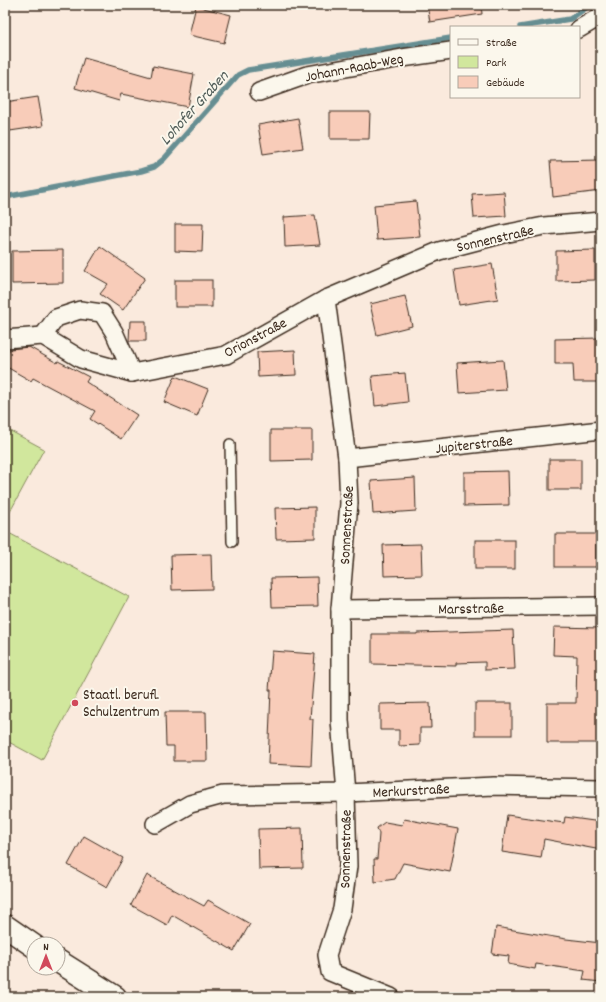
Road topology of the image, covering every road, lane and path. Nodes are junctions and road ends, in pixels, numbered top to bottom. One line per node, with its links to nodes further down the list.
1 (601, 16): 2 (street)
2 (580, 28)
3 (450, 51): 4 (street, Johann-Raab-Weg)
4 (259, 92)
5 (601, 222): 6 (street, Sonnenstraße)
6 (326, 299): 9 (street, Orionstraße); 12 (street, Sonnenstraße)
7 (43, 336): 8 (street); 9 (street, Orionstraße); 9 (street)
8 (5, 339)
9 (132, 373)
10 (601, 430): 12 (street, Jupiterstraße)
11 (230, 444): 13 (lane)
12 (347, 458): 15 (street, Sonnenstraße)
13 (232, 542)
14 (601, 606): 15 (street, Marsstraße)
15 (340, 609): 17 (street, Sonnenstraße)
16 (601, 788): 17 (street, Merkurstraße)
17 (346, 793): 18 (street, Merkurstraße); 23 (street, Sonnenstraße)
18 (155, 824)
19 (5, 926): 20 (street)
20 (26, 940)
21 (66, 966): 22 (street)
22 (114, 997)
23 (391, 997)

